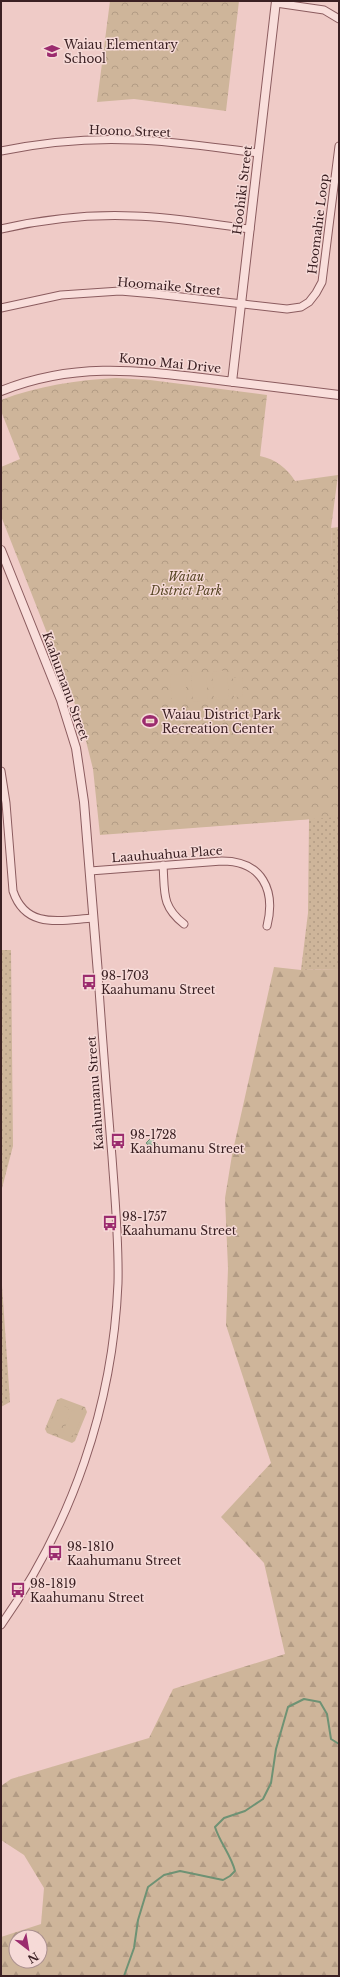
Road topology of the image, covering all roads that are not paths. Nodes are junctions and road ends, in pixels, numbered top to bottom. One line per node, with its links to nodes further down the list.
1 (276, 2): 2 (street); 5 (street, Hoohiki Street)
2 (339, 19)
3 (339, 146): 8 (street, Hoomahie Loop)
4 (1, 151): 5 (street, Hoono Street)
5 (258, 153): 7 (street, Hoohiki Street)
6 (1, 229): 7 (street)
7 (250, 229): 8 (street, Hoohiki Street)
8 (241, 304): 9 (street, Hoomaike Street); 10 (street, Hoohiki Street)
9 (1, 308)
10 (232, 382): 11 (street, Komo Mai Drive); 12 (street, Komo Mai Drive)
11 (1, 391)
12 (339, 395)
13 (2, 554): 16 (street, Kaahumanu Street)
14 (1, 771): 17 (street)
15 (163, 865): 16 (street, Laauhuahua Place); 18 (street); 19 (street, Laauhuahua Place)
16 (90, 871): 17 (street, Kaahumanu Street)
17 (93, 918): 20 (street, Kaahumanu Street)
18 (184, 924)
19 (267, 926)
20 (98, 974): 21 (street, Kaahumanu Street)
21 (1, 1625)

